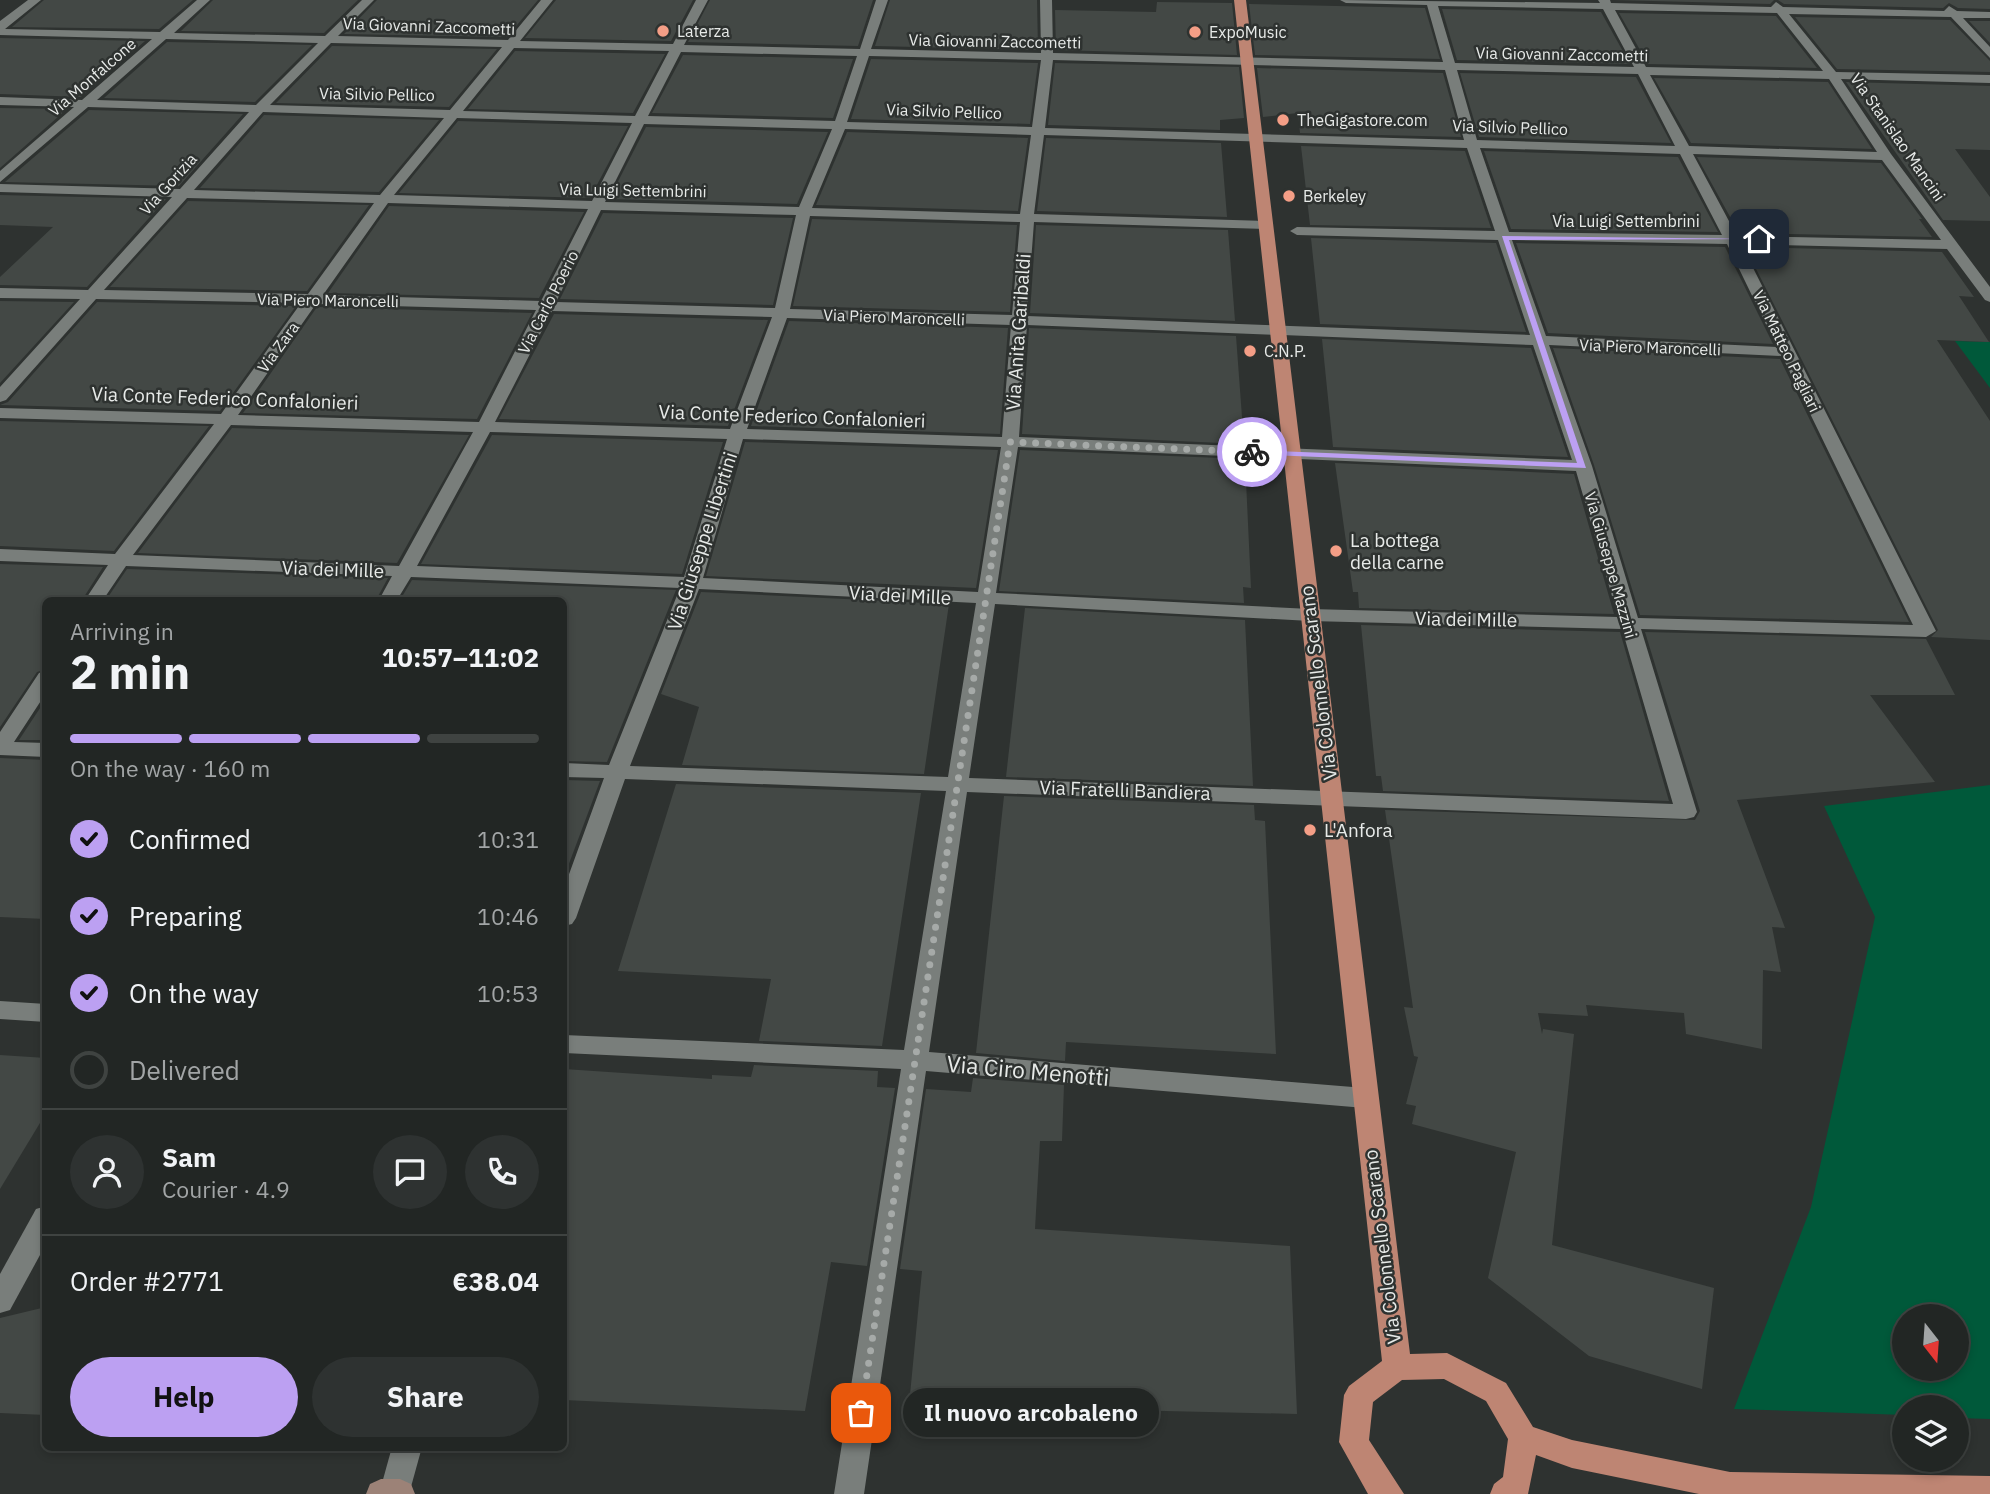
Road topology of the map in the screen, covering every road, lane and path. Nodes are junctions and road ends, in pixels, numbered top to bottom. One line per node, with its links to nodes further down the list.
1 (34, 0): 16 (street)
2 (204, 0): 18 (street, Via Monfalcone)
3 (368, 0): 19 (street, Via Gorizia)
4 (547, 0): 20 (street, Via Zara)
5 (702, 0): 21 (street, Via Carlo Poerio)
6 (881, 0): 22 (street, Via Giuseppe Libertini)
7 (1046, 0): 24 (street, Via Anita Garibaldi)
8 (1240, 0): 25 (main road, Via Colonnello Scarano)
9 (1346, 0): 11 (street)
10 (1940, 0): 14 (street)
11 (1431, 1): 12 (street); 26 (street, Via Giuseppe Mazzini)
12 (1605, 4): 13 (street); 27 (street, Via Matteo Pagliari)
13 (1777, 5): 14 (street); 28 (street, Via Stanislao Mancini)
14 (1954, 15): 15 (street); 23 (street)
15 (1990, 15)
16 (0, 27)
17 (0, 32): 18 (street, Via Giovanni Zaccometti)
18 (166, 35): 19 (street, Via Giovanni Zaccometti); 31 (street, Via Monfalcone)
19 (331, 39): 20 (street, Via Giovanni Zaccometti); 32 (street, Via Gorizia)
20 (508, 45): 21 (street, Via Giovanni Zaccometti); 33 (street, Via Zara)
21 (676, 49): 22 (street, Via Giovanni Zaccometti); 34 (street, Via Carlo Poerio)
22 (865, 54): 24 (street, Via Giovanni Zaccometti); 35 (street, Via Giuseppe Libertini)
23 (1990, 54)
24 (1047, 57): 25 (street, Via Giovanni Zaccometti); 36 (street, Via Anita Garibaldi)
25 (1247, 63): 26 (street, Via Giovanni Zaccometti); 37 (main road, Via Colonnello Scarano)
26 (1450, 67): 27 (street, Via Giovanni Zaccometti); 38 (street, Via Giuseppe Mazzini)
27 (1642, 72): 28 (street, Via Giovanni Zaccometti); 39 (street, Via Matteo Pagliari)
28 (1833, 76): 29 (street, Via Giovanni Zaccometti); 40 (street, Via Stanislao Mancini)
29 (1990, 79)
30 (0, 101): 31 (street, Via Silvio Pellico)
31 (86, 103): 32 (street, Via Silvio Pellico); 41 (street, Via Monfalcone)
32 (260, 108): 33 (street, Via Silvio Pellico); 43 (street, Via Gorizia)
33 (454, 113): 34 (street, Via Silvio Pellico); 44 (street, Via Zara)
34 (638, 119): 35 (street, Via Silvio Pellico); 45 (street, Via Carlo Poerio)
35 (840, 125): 36 (street, Via Silvio Pellico); 46 (street, Via Giuseppe Libertini)
36 (1037, 131): 37 (street, Via Silvio Pellico); 47 (street, Via Anita Garibaldi)
37 (1255, 137): 38 (street, Via Silvio Pellico); 48 (main road, Via Colonnello Scarano)
38 (1472, 144): 39 (street, Via Silvio Pellico); 50 (street, Via Giuseppe Mazzini)
39 (1684, 150): 40 (street, Via Silvio Pellico); 51 (street, Via Matteo Pagliari)
40 (1886, 156): 52 (street, Via Stanislao Mancini)
41 (0, 178)
42 (0, 188): 43 (street, Via Luigi Settembrini)
43 (182, 193): 44 (street, Via Luigi Settembrini); 54 (street, Via Gorizia)
44 (383, 200): 45 (street, Via Luigi Settembrini); 56 (street, Via Zara)
45 (597, 206): 46 (street, Via Luigi Settembrini); 57 (street, Via Carlo Poerio)
46 (804, 211): 47 (street, Via Luigi Settembrini); 58 (street, Via Giuseppe Libertini)
47 (1027, 217): 48 (street, Via Luigi Settembrini); 59 (street, Via Anita Garibaldi)
48 (1266, 225): 60 (main road, Via Colonnello Scarano)
49 (1297, 231): 50 (street, Via Luigi Settembrini)
50 (1504, 238): 51 (street, Via Luigi Settembrini); 61 (street, Via Giuseppe Mazzini)
51 (1731, 238): 52 (street, Via Luigi Settembrini); 62 (street, Via Matteo Pagliari)
52 (1954, 245): 55 (street, Via Stanislao Mancini)
53 (0, 293): 54 (street, Via Piero Maroncelli)
54 (92, 296): 56 (street, Via Piero Maroncelli); 63 (street, Via Gorizia)
55 (1990, 297)
56 (312, 299): 57 (street, Via Piero Maroncelli); 65 (street, Via Zara)
57 (544, 306): 58 (street, Via Piero Maroncelli); 66 (street, Via Carlo Poerio)
58 (781, 314): 59 (street, Via Piero Maroncelli); 67 (street, Via Giuseppe Libertini)
59 (1018, 321): 60 (street, Via Piero Maroncelli); 68 (street, Via Anita Garibaldi)
60 (1277, 328): 61 (street, Via Piero Maroncelli); 69 (main road, Via Colonnello Scarano)
61 (1540, 343): 62 (street, Via Piero Maroncelli); 70 (street, Via Giuseppe Mazzini)
62 (1788, 352): 80 (street, Via Matteo Pagliari)
63 (0, 397)
64 (0, 413): 65 (street, Via Conte Federico Confalonieri)
65 (228, 418): 66 (street, Via Conte Federico Confalonieri); 72 (street, Via Zara)
66 (485, 427): 67 (street, Via Conte Federico Confalonieri); 73 (street, Via Carlo Poerio)
67 (736, 436): 68 (street, Via Conte Federico Confalonieri); 74 (street, Via Giuseppe Libertini)
68 (1010, 442): 69 (street, Via Conte Federico Confalonieri); 77 (street, Via Anita Garibaldi)
69 (1292, 454): 70 (street, Via Conte Federico Confalonieri); 78 (main road, Via Colonnello Scarano)
70 (1583, 466): 79 (street, Via Giuseppe Mazzini)
71 (0, 555): 72 (street, Via dei Mille)
72 (120, 560): 73 (street, Via dei Mille); 75 (street, Via Zara)
73 (405, 572): 74 (street, Via dei Mille); 76 (street, Via Carlo Poerio)
74 (692, 583): 77 (street, Via dei Mille); 85 (street, Via Giuseppe Libertini)
75 (96, 597)
76 (390, 597)
77 (984, 600): 78 (street, Via dei Mille); 86 (street, Via Anita Garibaldi)
78 (1310, 615): 79 (street, Via dei Mille); 87 (main road, Via Colonnello Scarano)
79 (1627, 622): 80 (street, Via dei Mille); 88 (street, Via Giuseppe Mazzini)
80 (1926, 631)
81 (42, 683): 82 (street)
82 (0, 748): 83 (street)
83 (42, 750)
84 (567, 770): 85 (street, Via Fratelli Bandiera)
85 (617, 772): 86 (street, Via Fratelli Bandiera); 89 (street, Via Giuseppe Libertini)
86 (957, 784): 87 (street, Via Fratelli Bandiera); 93 (street, Via Anita Garibaldi)
87 (1331, 797): 88 (street, Via Fratelli Bandiera); 94 (main road, Via Colonnello Scarano)
88 (1686, 811)
89 (567, 910)
90 (0, 1010): 91 (street)
91 (42, 1013)
92 (567, 1044): 93 (street, Via Ciro Menotti)
93 (914, 1060): 94 (street, Via Ciro Menotti); 106 (street, Via Anita Garibaldi)
94 (1365, 1098): 97 (main road, Via Colonnello Scarano)
95 (42, 1224): 96 (street)
96 (0, 1301)
97 (1397, 1367): 98 (main road); 102 (main road)
98 (1523, 1437): 100 (main road); 107 (main road)
99 (406, 1451): 104 (street)
100 (1730, 1490): 101 (main road)
101 (1990, 1490)
102 (1377, 1492)
103 (381, 1494): 104 (street)
104 (394, 1494): 105 (street)
105 (400, 1494)
106 (849, 1494)
107 (1505, 1494)

